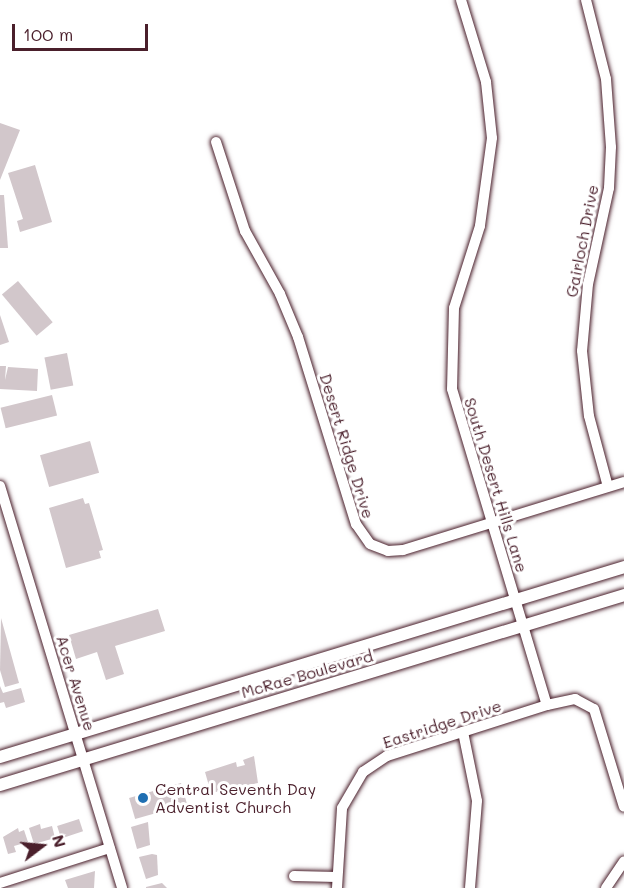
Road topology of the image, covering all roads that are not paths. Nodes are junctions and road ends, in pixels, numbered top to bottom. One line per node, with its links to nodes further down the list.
1 (461, 0): 7 (street, South Desert Hills Lane)
2 (586, 0): 6 (street, Gairloch Drive)
3 (216, 142): 7 (street, Desert Ridge Drive)
4 (624, 482): 6 (street, Desert Ridge Drive)
5 (0, 486): 14 (street, Acer Avenue)
6 (608, 487): 7 (street, Desert Ridge Drive)
7 (491, 524): 10 (street, South Desert Hills Lane)
8 (624, 567): 10 (main road, McRae Boulevard)
9 (624, 595): 11 (main road, McRae Boulevard)
10 (514, 600): 11 (street, South Desert Hills Lane); 14 (main road, McRae Boulevard)
11 (522, 626): 12 (street, South Desert Hills Lane); 16 (main road, McRae Boulevard)
12 (547, 705): 13 (street, Eastridge Drive); 18 (street, Eastridge Drive)
13 (463, 732): 22 (street, Eastridge Drive); 25 (street)
14 (76, 734): 15 (main road, McRae Boulevard); 16 (street, Acer Avenue)
15 (0, 757)
16 (84, 758): 17 (main road, McRae Boulevard); 19 (street, Acer Avenue)
17 (0, 785)
18 (624, 807)
19 (110, 848): 23 (street); 24 (street, Acer Avenue)
20 (624, 861): 26 (street)
21 (294, 876): 22 (street)
22 (337, 882)
23 (6, 884)
24 (123, 888)
25 (470, 888)
26 (606, 888)

